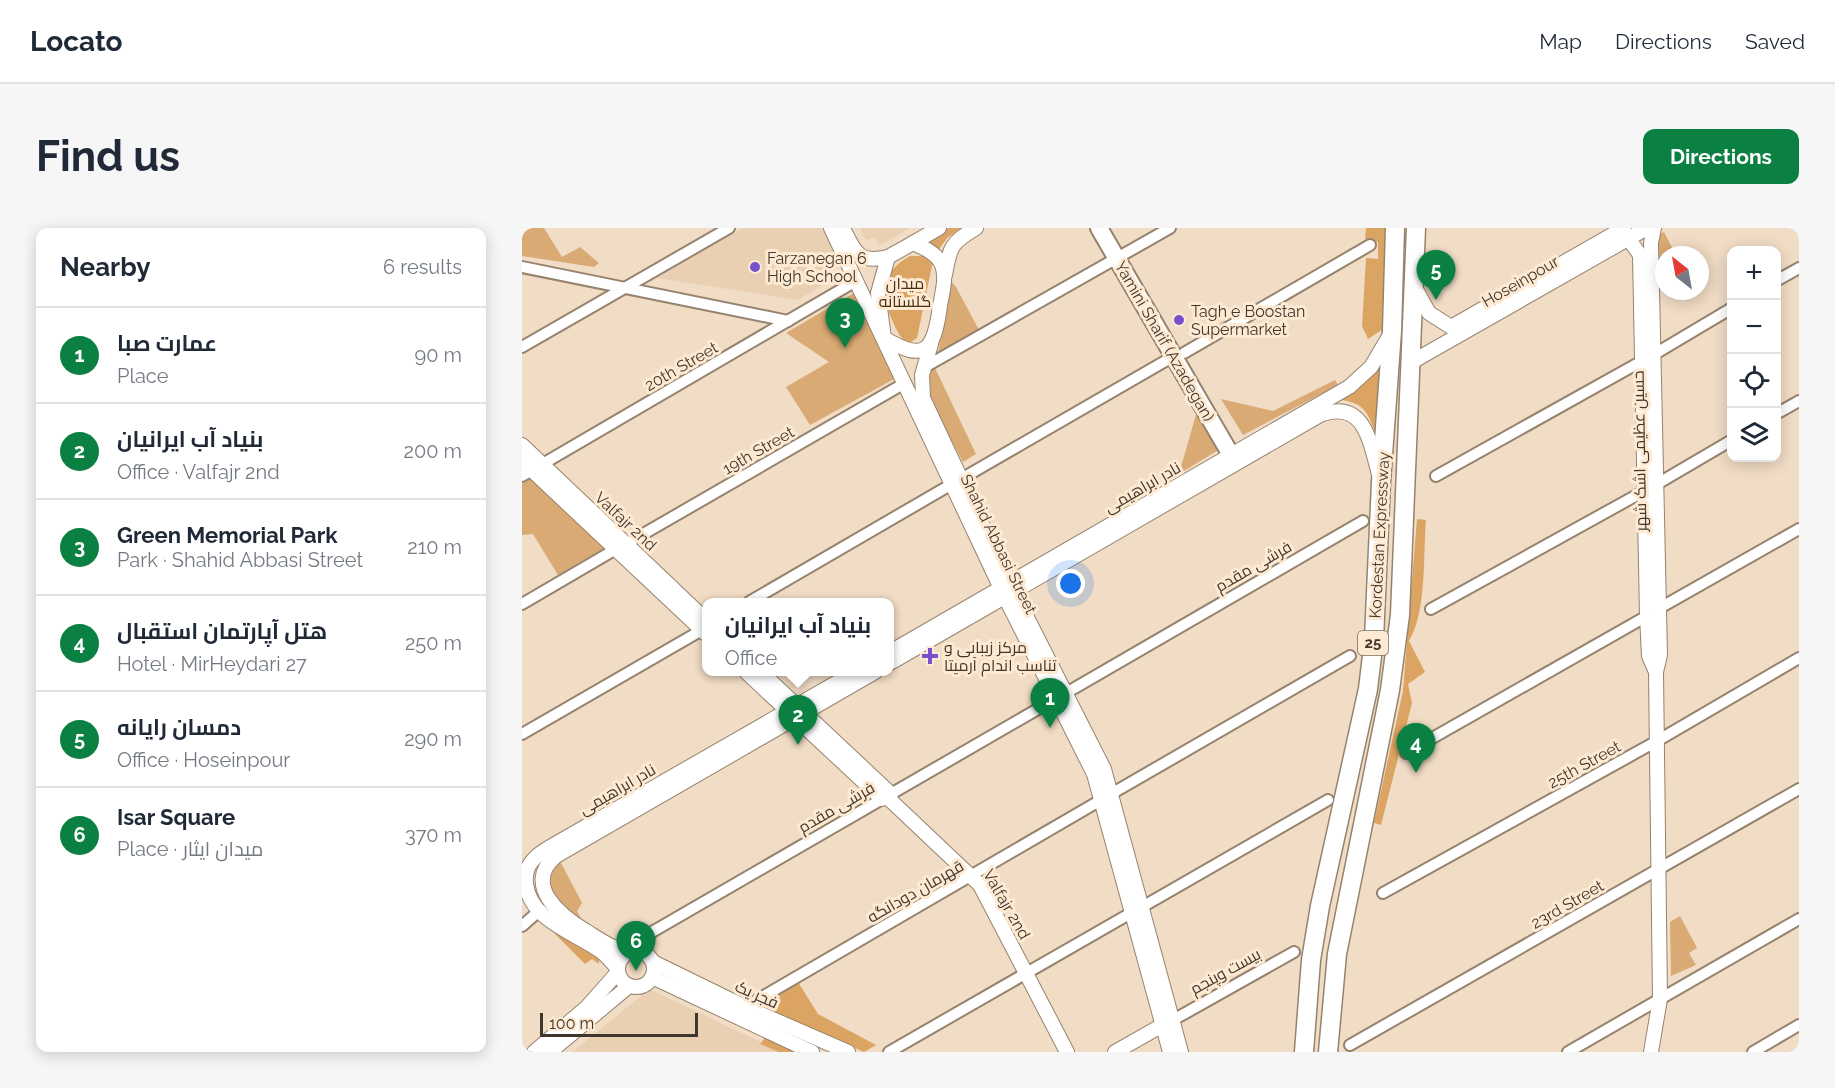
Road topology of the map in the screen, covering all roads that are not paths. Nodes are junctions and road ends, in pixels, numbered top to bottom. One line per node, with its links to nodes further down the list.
1 (729, 228): 24 (street)
2 (831, 228): 22 (street, Shahid Abbasi Street)
3 (843, 228): 17 (street)
4 (939, 228): 14 (street)
5 (976, 228): 20 (street)
6 (1099, 228): 16 (main road, Yamini Sharif (Azadegan))
7 (1112, 228): 16 (main road, Yamini Sharif (Azadegan))
8 (1170, 228): 16 (street)
9 (1395, 228): 27 (highway, Kordestan Expressway / 25)
10 (1416, 228): 23 (highway, Kordestan Expressway / 25)
11 (1647, 228): 13 (street, Hoseinpour)
12 (1654, 228): 32 (street, حسین عظیمی اشک شهر)
13 (1626, 233): 23 (street, Hoseinpour); 32 (street, حسین عظیمی اشک شهر); 33 (street, Hoseinpour)
14 (913, 243): 17 (street); 20 (street)
15 (1370, 245): 31 (street)
16 (1121, 256): 31 (main road, Yamini Sharif (Azadegan)); 34 (street)
17 (888, 257): 28 (street)
18 (522, 267): 24 (street)
19 (1799, 268): 21 (street)
20 (944, 277): 29 (street)
21 (1781, 278)
22 (856, 281): 26 (street, 20th Street); 28 (street, Shahid Abbasi Street)
23 (1413, 285): 33 (highway, Kordestan Expressway / 25)
24 (627, 287): 26 (street); 30 (street)
25 (1727, 310): 32 (street)
26 (788, 321): 41 (street, 20th Street)
27 (1392, 331): 40 (street, نادر ابراهیمی); 44 (highway, Kordestan Expressway / 25)
28 (884, 338): 29 (street); 35 (street, Shahid Abbasi Street)
29 (931, 344): 34 (street, Shahid Abbasi Street)
30 (522, 347)
31 (1179, 355): 40 (main road, Yamini Sharif (Azadegan)); 43 (street)
32 (1648, 358): 42 (street); 45 (street, حسین عظیمی اشک شهر)
33 (1410, 363): 103 (highway, Kordestan Expressway / 25)
34 (923, 368): 43 (street, Shahid Abbasi Street)
35 (904, 383): 43 (street, Shahid Abbasi Street); 48 (street, 19th Street)
36 (1799, 401): 37 (street)
37 (1781, 411)
38 (1727, 442): 45 (street)
39 (522, 445): 41 (street, Valfajr 2nd)
40 (1238, 456): 44 (street, نادر ابراهیمی); 49 (street, نادر ابراهیمی)
41 (529, 468): 48 (street, Valfajr 2nd)
42 (1436, 476)
43 (957, 482): 49 (street, Shahid Abbasi Street); 50 (street)
44 (1381, 482): 102 (highway, Kordestan Expressway / 25)
45 (1651, 487): 52 (street); 53 (street, حسین عظیمی اشک شهر)
46 (1363, 521): 64 (street, فرشی مقدم)
47 (1799, 529): 53 (street)
48 (621, 547): 51 (street, 19th Street); 54 (street, Valfajr 2nd)
49 (1007, 590): 56 (street, نادر ابراهیمی); 59 (street, نادر ابراهیمی); 64 (street, Shahid Abbasi Street)
50 (758, 598)
51 (522, 604)
52 (1431, 609)
53 (1653, 612): 67 (street, حسین عظیمی اشک شهر); 68 (street)
54 (702, 625)
55 (702, 630): 66 (street)
56 (894, 649)
57 (1350, 656): 71 (street, قهرمان دودانگه)
58 (1799, 658): 67 (street, 25th Street)
59 (894, 661)
60 (751, 676): 65 (street, Valfajr 2nd)
61 (765, 676): 65 (street, Valfajr 2nd)
62 (849, 676): 65 (street, نادر ابراهیمی)
63 (867, 676): 65 (street, نادر ابراهیمی)
64 (1061, 696): 70 (street, فرشی مقدم); 71 (street, Shahid Abbasi Street)
65 (796, 711): 70 (street, Valfajr 2nd); 77 (street, نادر ابراهیمی); 80 (street, نادر ابراهیمی)
66 (522, 734)
67 (1657, 741): 73 (street, حسین عظیمی اشک شهر); 75 (street, 25th Street)
68 (1406, 753)
69 (1799, 789): 73 (street, 23rd Street)
70 (887, 797): 74 (street, Valfajr 2nd); 80 (street, فرشی مقدم)
71 (1106, 797): 74 (street, قهرمان دودانگه); 76 (street, Shahid Abbasi Street)
72 (1328, 800): 76 (street)
73 (1661, 867): 87 (street, حسین عظیمی اشک شهر); 92 (street, 23rd Street)
74 (972, 875): 84 (street, Valfajr 2nd); 88 (street, قهرمان دودانگه)
75 (1383, 893)
76 (1137, 910): 84 (street); 90 (street, Shahid Abbasi Street)
77 (538, 911): 79 (street); 83 (street)
78 (1799, 919): 87 (street)
79 (522, 926)
80 (635, 951): 82 (street); 83 (street)
81 (1294, 952): 90 (street, بیست وپنجم)
82 (652, 962): 85 (street); 88 (street, فجر یک)
83 (618, 970): 86 (street); 93 (street)
84 (1026, 973): 97 (street); 98 (street, Valfajr 2nd)
85 (652, 977): 86 (street); 89 (street, فجر یک)
86 (629, 986): 94 (street)
87 (1660, 999): 104 (street); 105 (street, حسین عظیمی اشک شهر)
88 (745, 1007): 89 (street); 96 (street, فجر یک)
89 (734, 1018): 95 (street, فجر یک)
90 (1168, 1022): 99 (street, بیست وپنجم); 100 (street, Shahid Abbasi Street); 101 (street, Shahid Abbasi Street)
91 (1799, 1025): 106 (street)
92 (1350, 1045)
93 (534, 1052)
94 (550, 1052)
95 (812, 1052)
96 (848, 1052)
97 (889, 1052)
98 (1067, 1052)
99 (1115, 1052)
100 (1170, 1052)
101 (1181, 1052)
102 (1304, 1052)
103 (1328, 1052)
104 (1568, 1052)
105 (1651, 1052)
106 (1753, 1052)

